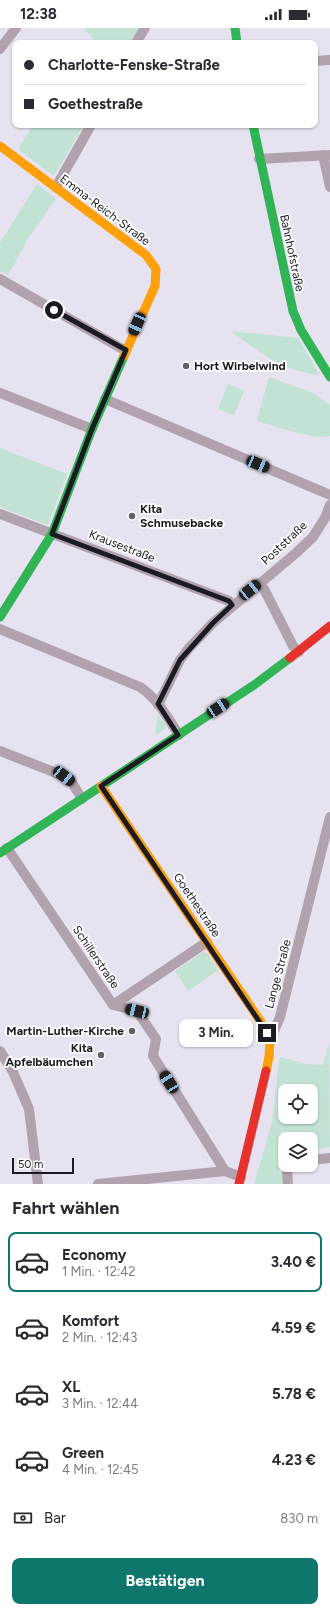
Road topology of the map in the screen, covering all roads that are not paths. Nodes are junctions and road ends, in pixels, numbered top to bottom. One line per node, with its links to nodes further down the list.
1 (16, 28): 6 (street)
2 (145, 28): 4 (street)
3 (235, 28): 5 (street)
4 (138, 40)
5 (237, 40)
6 (0, 49)
7 (318, 60): 8 (street)
8 (330, 60)
9 (89, 128): 14 (street)
10 (253, 128): 13 (street, Bahnhofstraße)
11 (0, 146): 14 (street, Emma-Reich-Straße)
12 (327, 155): 13 (street); 15 (street)
13 (259, 159): 18 (street, Bahnhofstraße)
14 (56, 187): 17 (street, Emma-Reich-Straße)
15 (330, 187)
16 (0, 279): 17 (street)
17 (126, 350): 20 (street, Emma-Reich-Straße)
18 (330, 377)
19 (0, 393): 21 (street)
20 (105, 399): 21 (street, Emma-Reich-Straße); 22 (street)
21 (92, 429): 25 (street, Emma-Reich-Straße)
22 (330, 495)
23 (330, 505): 26 (street, Poststraße)
24 (0, 514): 25 (street, Krausestraße)
25 (52, 534): 27 (street, Krausestraße); 28 (street, Emma-Reich-Straße)
26 (259, 583): 27 (street, Poststraße); 31 (street)
27 (232, 605): 32 (street, Poststraße)
28 (0, 617)
29 (330, 626): 31 (street)
30 (0, 629): 32 (street)
31 (299, 652): 33 (street)
32 (158, 704): 33 (street)
33 (178, 735): 35 (street)
34 (0, 751): 36 (street)
35 (101, 786): 36 (street); 39 (street, Goethestraße)
36 (82, 799): 38 (street)
37 (330, 817): 41 (street, Lange Straße)
38 (4, 850): 40 (street, Schillerstraße)
39 (207, 942): 40 (street); 41 (street, Goethestraße)
40 (113, 1005): 45 (street, Schillerstraße)
41 (270, 1040): 47 (street, Lange Straße)
42 (0, 1051): 48 (street)
43 (330, 1158): 44 (street)
44 (318, 1159)
45 (225, 1171): 47 (street); 49 (street)
46 (287, 1172): 50 (street)
47 (240, 1180)
48 (38, 1184)
49 (98, 1184)
50 (288, 1184)

